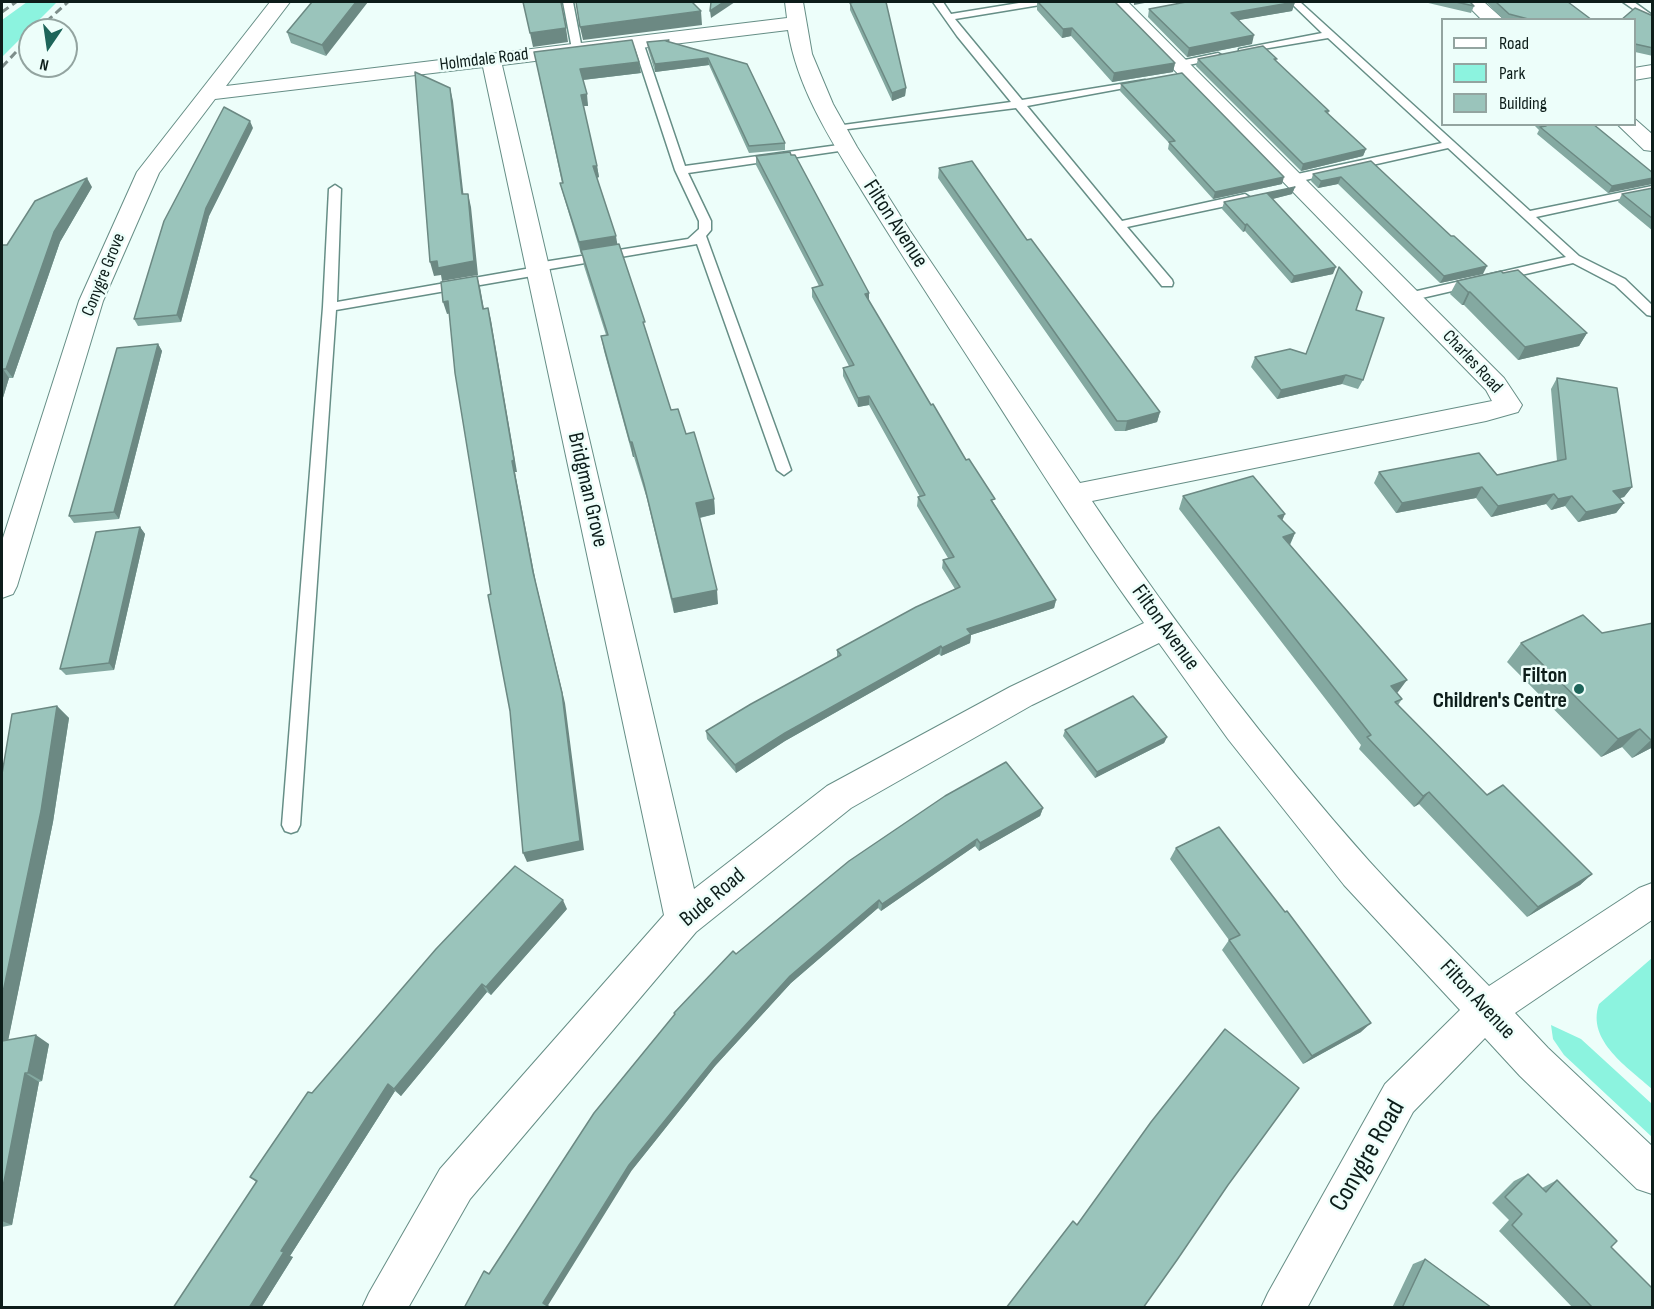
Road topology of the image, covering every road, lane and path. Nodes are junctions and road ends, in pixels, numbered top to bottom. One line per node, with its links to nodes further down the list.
1 (280, 2): 21 (street, Conygre Grove)
2 (568, 2): 15 (lane)
3 (938, 2): 10 (lane)
4 (1041, 2): 10 (lane)
5 (1295, 2): 13 (lane)
6 (1473, 2): 11 (street)
7 (1628, 2): 12 (lane)
8 (1133, 8): 17 (street, Charles Road)
9 (795, 12): 14 (street, Holmdale Road); 24 (street, Filton Avenue)
10 (949, 17): 22 (lane)
11 (1493, 18)
12 (1653, 19)
13 (1331, 34): 17 (lane); 25 (lane)
14 (638, 42): 15 (street, Holmdale Road); 27 (lane)
15 (577, 49): 16 (street, Holmdale Road)
16 (491, 59): 21 (street, Holmdale Road); 36 (street, Bridgman Grove)
17 (1182, 71): 28 (street, Charles Road)
18 (1653, 71): 19 (street)
19 (1636, 74)
20 (1155, 79): 22 (lane)
21 (208, 94): 43 (street, Conygre Grove)
22 (1020, 104): 24 (lane); 33 (lane)
23 (1629, 126): 26 (street)
24 (841, 138): 27 (lane); 42 (street, Filton Avenue)
25 (1452, 144): 28 (lane); 32 (lane)
26 (1653, 145)
27 (681, 170): 34 (lane)
28 (1294, 184): 38 (street, Charles Road)
29 (335, 189): 39 (lane)
30 (1653, 189): 32 (lane)
31 (1256, 196): 33 (lane)
32 (1528, 215): 35 (lane)
33 (1120, 225): 37 (lane)
34 (700, 236): 36 (lane); 41 (lane)
35 (1575, 259): 38 (lane); 40 (lane)
36 (538, 269): 39 (lane); 47 (street, Bridgman Grove)
37 (1167, 283)
38 (1409, 297): 42 (street, Charles Road)
39 (330, 306): 45 (lane)
40 (1653, 312)
41 (784, 470)
42 (1071, 495): 44 (street, Filton Avenue)
43 (2, 586)
44 (1164, 627): 47 (street, Bude Road); 48 (street, Filton Avenue)
45 (291, 825)
46 (1653, 900): 48 (street, Conygre Road)
47 (683, 920): 50 (street, Bude Road)
48 (1487, 1011): 49 (street, Filton Avenue); 51 (street, Conygre Road)
49 (1653, 1174)
50 (384, 1308)
51 (1283, 1308)

